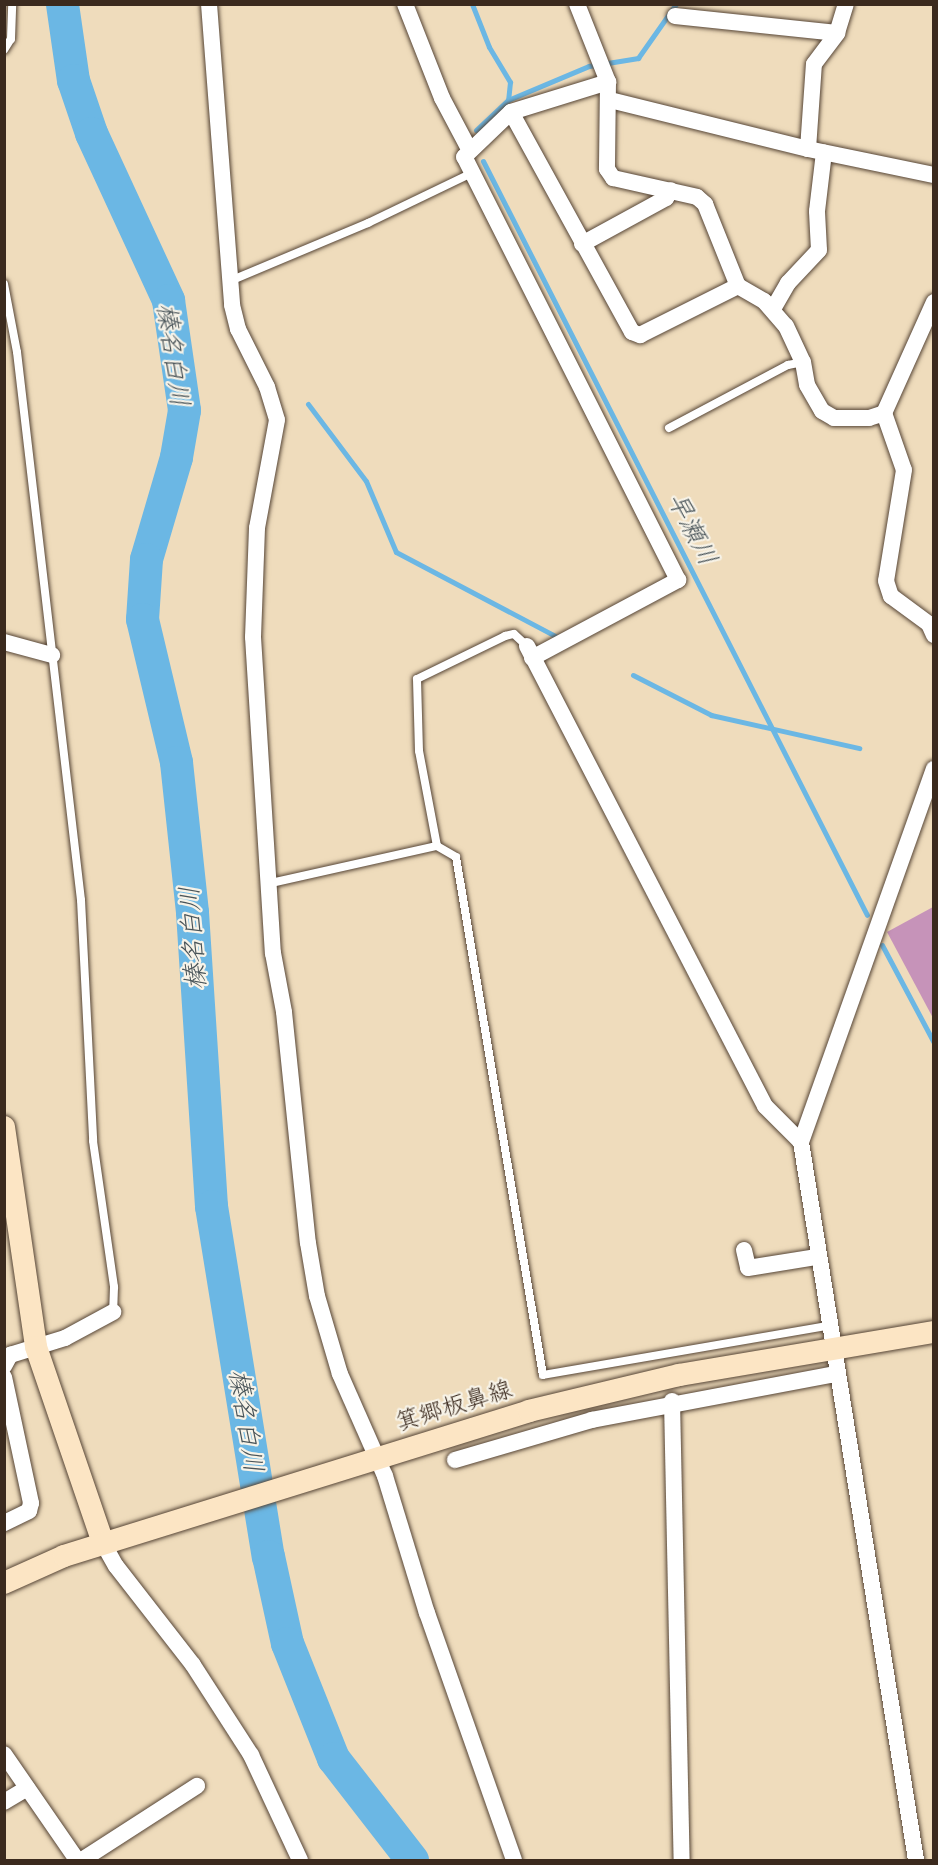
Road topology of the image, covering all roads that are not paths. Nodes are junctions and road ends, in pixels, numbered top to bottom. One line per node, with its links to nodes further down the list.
1 (12, 4): 8 (lane)
2 (209, 4): 18 (street)
3 (405, 4): 12 (street)
4 (577, 4): 9 (street)
5 (844, 6): 7 (street)
6 (675, 16): 7 (street)
7 (837, 33): 13 (street)
8 (4, 50)
9 (608, 81): 10 (street); 11 (street)
10 (610, 100): 13 (street); 16 (street)
11 (511, 112): 12 (street); 17 (street)
12 (469, 149): 14 (street)
13 (816, 151): 15 (street); 22 (street)
14 (470, 174): 18 (lane); 28 (street)
15 (933, 175)
16 (671, 190): 17 (street); 20 (street)
17 (582, 244): 20 (street)
18 (230, 281): 32 (street)
19 (4, 284): 29 (lane)
20 (738, 286): 22 (street)
21 (933, 302): 24 (street)
22 (773, 309): 23 (street)
23 (803, 362): 24 (street); 25 (lane)
24 (884, 413): 26 (street)
25 (669, 428)
26 (933, 634)
27 (4, 642): 29 (street)
28 (529, 652): 31 (lane); 34 (street)
29 (52, 655): 37 (lane)
30 (932, 774): 34 (street)
31 (437, 846): 32 (lane); 38 (lane)
32 (271, 883): 46 (street)
33 (4, 1127): 40 (main road)
34 (801, 1142): 36 (street)
35 (744, 1250): 36 (street)
36 (817, 1257): 38 (street)
37 (113, 1312): 40 (street)
38 (828, 1326): 41 (street)
39 (933, 1332): 41 (main road, 箕郷板鼻線)
40 (36, 1347): 42 (street); 49 (main road)
41 (831, 1349): 43 (street); 46 (main road, 箕郷板鼻線)
42 (4, 1366)
43 (835, 1374): 45 (street); 60 (street)
44 (4, 1377): 48 (street)
45 (672, 1401): 47 (street); 59 (street)
46 (370, 1459): 49 (main road, 箕郷板鼻線); 58 (street)
47 (455, 1460)
48 (4, 1523)
49 (103, 1543): 50 (main road, 箕郷板鼻線); 57 (street)
50 (4, 1583)
51 (4, 1754): 53 (street)
52 (197, 1786): 56 (street)
53 (27, 1788): 54 (street); 55 (street)
54 (4, 1802)
55 (76, 1860)
56 (82, 1860)
57 (300, 1860)
58 (514, 1860)
59 (682, 1860)
60 (916, 1860)

